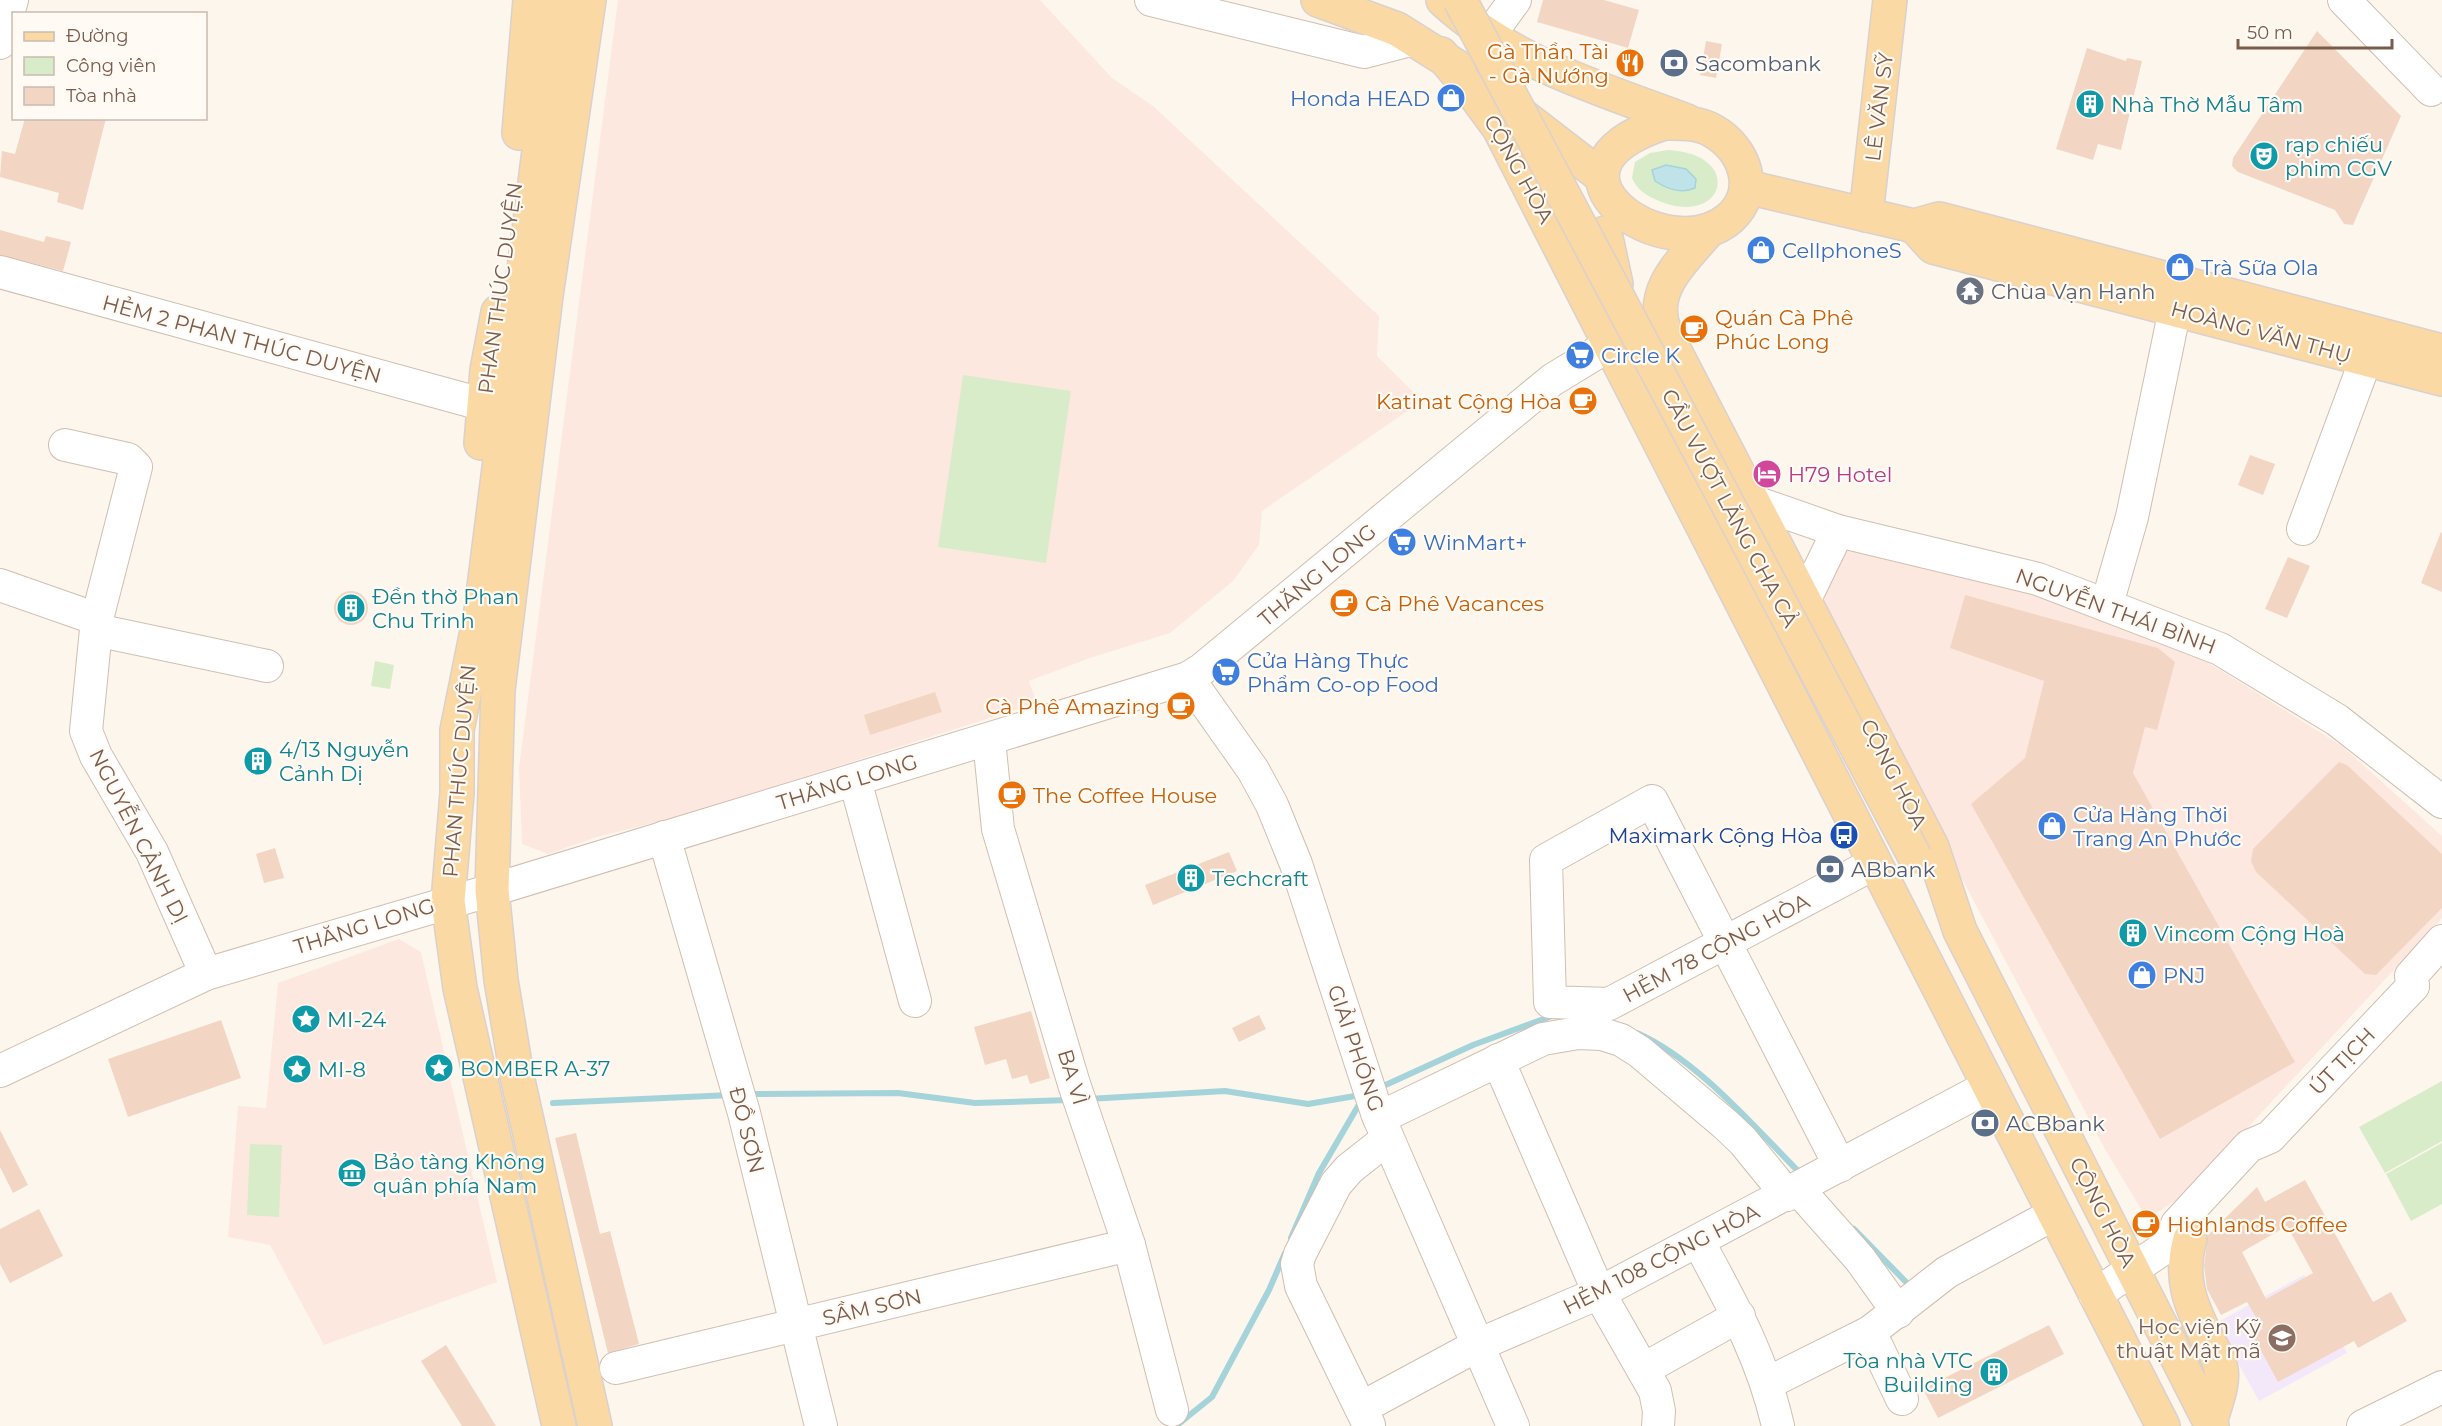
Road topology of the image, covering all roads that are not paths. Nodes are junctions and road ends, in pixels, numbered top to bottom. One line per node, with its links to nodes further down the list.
1 (530, 0): 30 (main road, PHAN THÚC DUYỆN)
2 (558, 0): 40 (main road)
3 (589, 0): 47 (main road, PHAN THÚC DUYỆN)
4 (1151, 0): 12 (street)
5 (1318, 0): 12 (main road)
6 (1443, 0): 13 (main road)
7 (1460, 0): 49 (main road, CẦU VƯỢT LĂNG CHA CẢ, bridge)
8 (1515, 0): 11 (street)
9 (1890, 0): 18 (main road, LÊ VĂN SỸ)
10 (2344, 0): 14 (street)
11 (1489, 13): 13 (main road)
12 (1427, 46): 16 (main road); 23 (main road, CỘNG HÒA)
13 (1517, 52): 15 (main road)
14 (2431, 90)
15 (1691, 123): 16 (main road); 17 (main road)
16 (1601, 176): 19 (main road)
17 (1748, 186): 18 (main road, HOÀNG VĂN THỤ); 21 (main road)
18 (1866, 215): 20 (main road, HOÀNG VĂN THỤ)
19 (1610, 219): 21 (main road); 23 (main road); 29 (main road)
20 (1914, 226): 24 (main road, HOÀNG VĂN THỤ); 26 (main road, HOÀNG VĂN THỤ)
21 (1709, 230): 32 (main road, CỘNG HÒA)
22 (0, 272): 30 (street, HẺM 2 PHAN THÚC DUYỆN)
23 (1584, 292): 25 (main road, CỘNG HÒA)
24 (2175, 309): 27 (main road, HOÀNG VĂN THỤ); 37 (street)
25 (1611, 344): 29 (main road, CỘNG HÒA); 41 (street, THĂNG LONG)
26 (2442, 351)
27 (2366, 359): 28 (main road, HOÀNG VĂN THỤ); 33 (street)
28 (2442, 379)
29 (1641, 404): 46 (main road, CỘNG HÒA)
30 (485, 405): 40 (main road, PHAN THÚC DUYỆN)
31 (65, 445): 38 (street, NGUYỄN CẢNH DỊ)
32 (1752, 501): 34 (street, NGUYỄN THÁI BÌNH); 36 (main road, CỘNG HÒA)
33 (2303, 530)
34 (1838, 531): 36 (street); 37 (street, NGUYỄN THÁI BÌNH)
35 (0, 585): 38 (street)
36 (1804, 601): 49 (main road, CỘNG HÒA)
37 (2108, 604): 44 (street, NGUYỄN THÁI BÌNH)
38 (97, 624): 39 (street); 53 (street, NGUYỄN CẢNH DỊ)
39 (267, 666)
40 (470, 668): 48 (main road, PHAN THÚC DUYỆN)
41 (1188, 678): 42 (street, THĂNG LONG); 59 (street, GIẢI PHÓNG)
42 (989, 740): 43 (street, THĂNG LONG); 64 (street, BA VÌ)
43 (855, 780): 45 (street, THĂNG LONG); 55 (street)
44 (2442, 802)
45 (664, 837): 47 (street, THĂNG LONG); 70 (street, ĐỒ SƠN)
46 (1875, 863): 51 (street, HẺM 78 CỘNG HÒA); 58 (main road, CỘNG HÒA)
47 (492, 890): 48 (street, THĂNG LONG); 73 (main road, PHAN THÚC DUYỆN)
48 (448, 901): 53 (street, THĂNG LONG); 76 (main road, PHAN THÚC DUYỆN)
49 (1960, 931): 65 (main road, CỘNG HÒA)
50 (2442, 941): 54 (street, ÚT TỊCH)
51 (1724, 944): 51 (street, HẺM 78 CỘNG HÒA); 60 (street)
52 (2442, 968): 54 (street, ÚT TỊCH)
53 (206, 974): 57 (street, THĂNG LONG)
54 (2413, 986): 63 (street, ÚT TỊCH)
55 (915, 1000)
56 (1498, 1060): 59 (street); 60 (street); 66 (street)
57 (0, 1071)
58 (1989, 1086): 60 (street, HẺM 108 CỘNG HÒA); 61 (main road, CỘNG HÒA)
59 (1381, 1123): 72 (street, GIẢI PHÓNG); 81 (street)
60 (1811, 1182): 62 (street, HẺM 108 CỘNG HÒA); 68 (street)
61 (2054, 1214): 67 (main road, CỘNG HÒA); 68 (street)
62 (1698, 1241): 66 (street, HẺM 108 CỘNG HÒA); 69 (street)
63 (2180, 1242): 65 (street, ÚT TỊCH); 82 (main road)
64 (1129, 1245): 70 (street, SẦM SƠN); 80 (street, BA VÌ)
65 (2132, 1270): 67 (street, ÚT TỊCH); 82 (main road, CỘNG HÒA)
66 (1599, 1293): 72 (street, HẺM 108 CỘNG HÒA); 75 (street)
67 (2096, 1295): 89 (main road, CỘNG HÒA)
68 (1898, 1312): 71 (street)
69 (1739, 1316): 75 (street); 77 (street)
70 (796, 1325): 74 (street, SẦM SƠN); 85 (street, ĐỒ SƠN)
71 (1870, 1332): 77 (street); 79 (street)
72 (1478, 1345): 81 (street, HẺM 108 CỘNG HÒA); 86 (street, GIẢI PHÓNG)
73 (579, 1364): 76 (main road); 84 (main road, PHAN THÚC DUYỆN)
74 (616, 1368)
75 (1644, 1369): 87 (street)
76 (546, 1373): 83 (main road, PHAN THÚC DUYỆN)
77 (1768, 1383): 88 (street)
78 (2442, 1387): 90 (street)
79 (1902, 1399)
80 (1172, 1410)
81 (1365, 1417)
82 (2211, 1424)
83 (559, 1426)
84 (595, 1426)
85 (821, 1426)
86 (1513, 1426)
87 (1658, 1426)
88 (1778, 1426)
89 (2163, 1426)
90 (2363, 1426)

